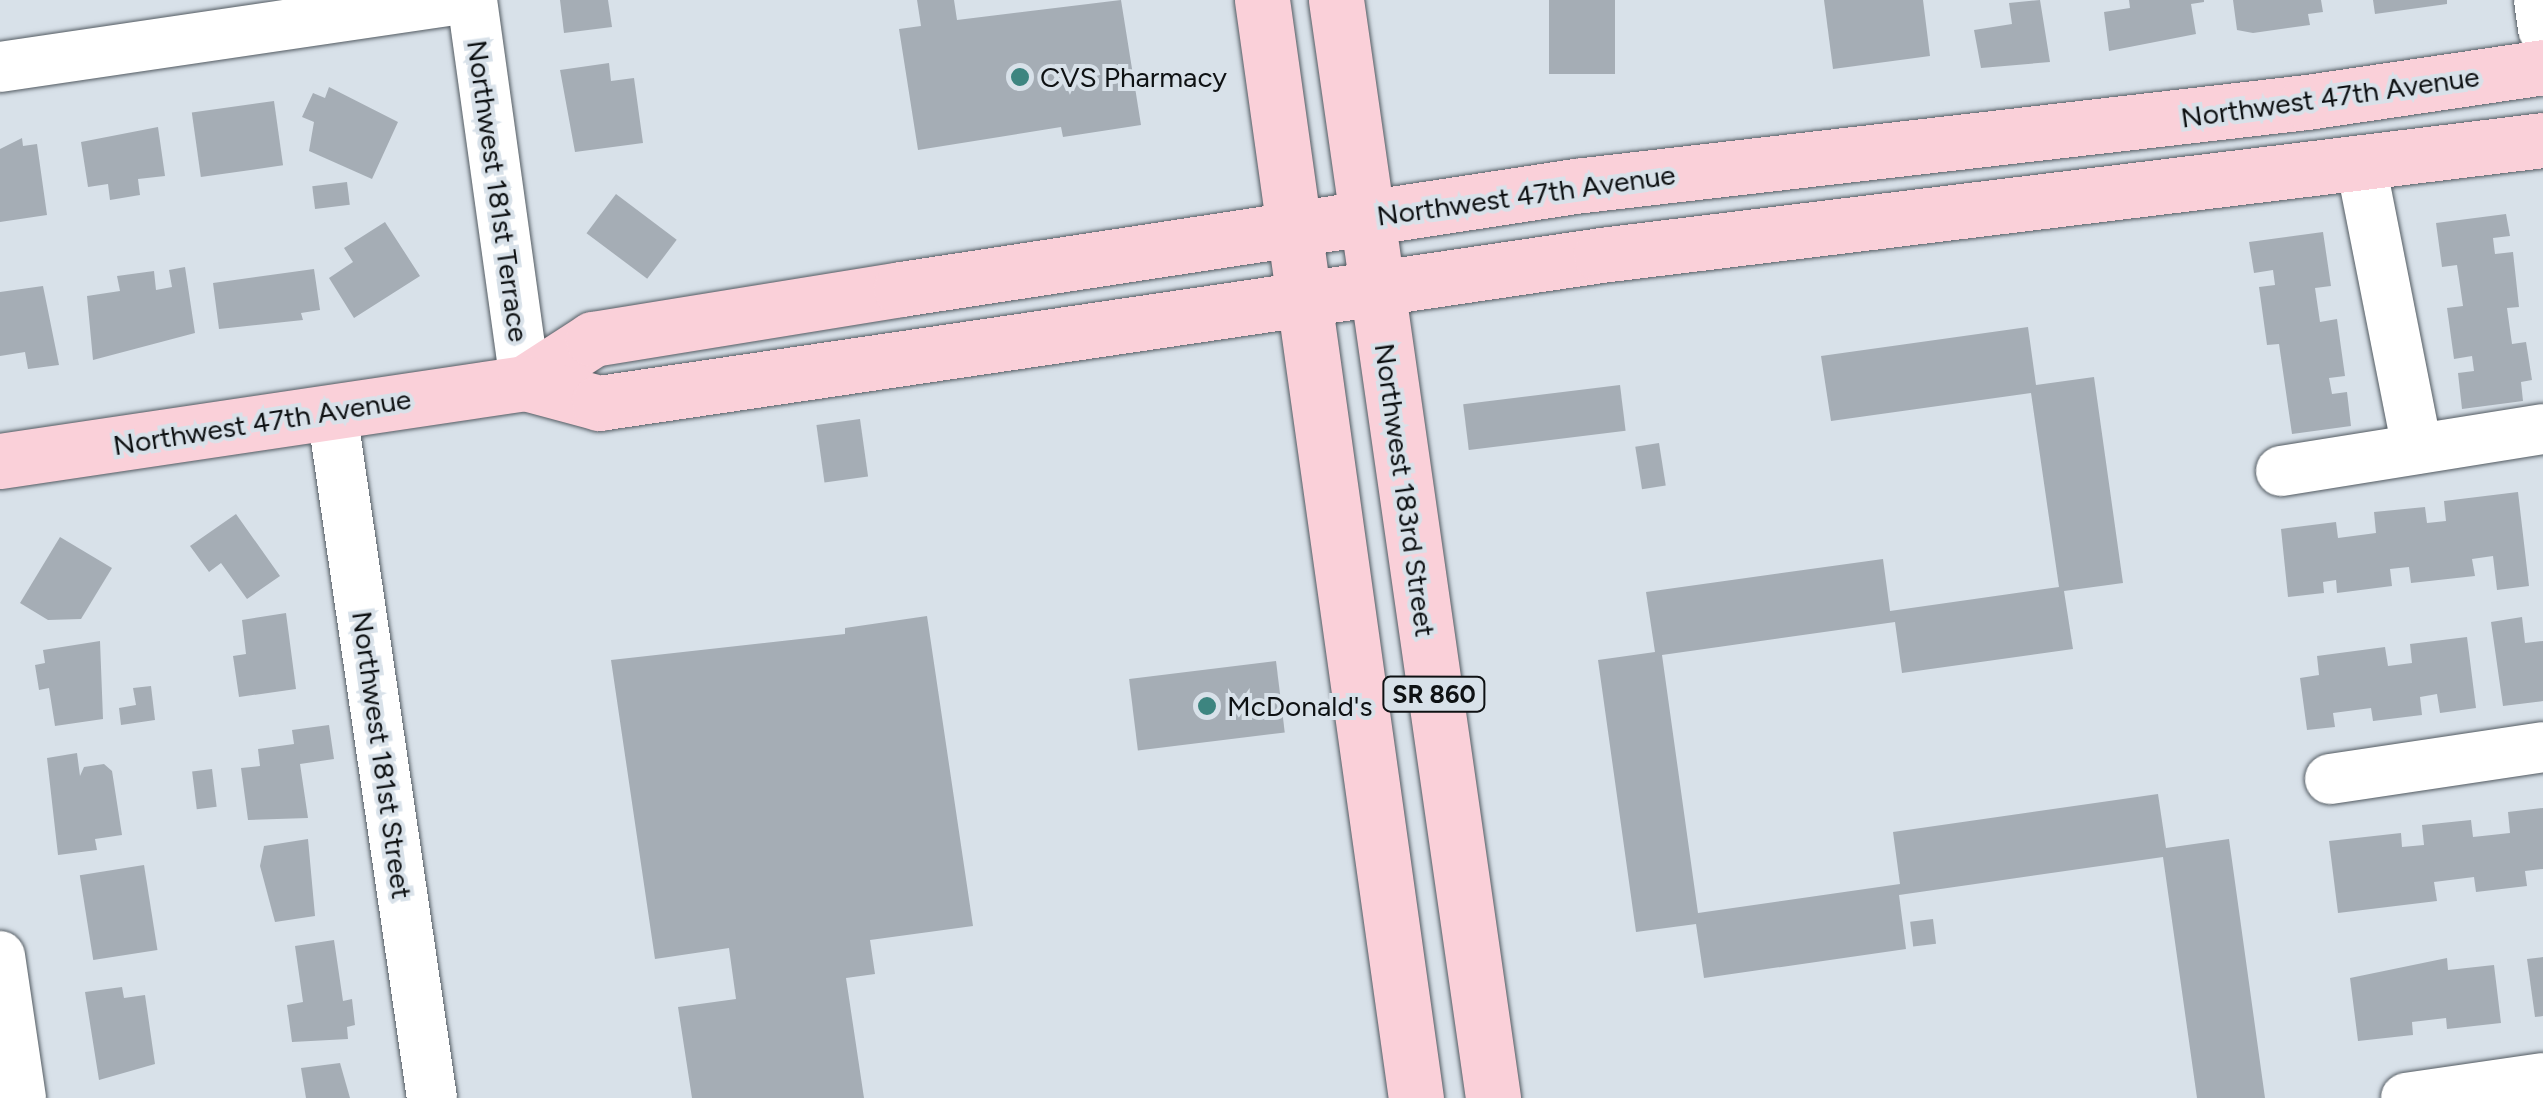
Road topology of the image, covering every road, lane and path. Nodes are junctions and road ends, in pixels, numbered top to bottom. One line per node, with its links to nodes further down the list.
1 (455, 0): 7 (street)
2 (472, 0): 17 (street, Northwest 181st Terrace)
3 (1262, 0): 14 (main road, SR 860)
4 (1336, 0): 13 (main road, Northwest 183rd Street / SR 860)
5 (2539, 0): 6 (street)
6 (2543, 30)
7 (0, 67)
8 (2543, 67): 13 (main road, Northwest 47th Avenue)
9 (2543, 92): 11 (main road)
10 (2543, 140): 11 (main road, Northwest 47th Avenue)
11 (2481, 149): 12 (main road, Northwest 47th Avenue)
12 (2362, 165): 15 (main road, Northwest 47th Avenue); 20 (street)
13 (1366, 218): 14 (main road, Northwest 47th Avenue); 15 (main road, Northwest 183rd Street / SR 860)
14 (1292, 230): 16 (main road, SR 860); 17 (main road, Northwest 47th Avenue)
15 (1376, 290): 16 (main road, Northwest 47th Avenue); 30 (main road, Northwest 183rd Street / SR 860)
16 (1302, 302): 17 (main road, Northwest 47th Avenue); 29 (main road, SR 860)
17 (524, 383): 18 (main road, Northwest 47th Avenue)
18 (332, 412): 21 (main road, Northwest 47th Avenue); 28 (street, Northwest 181st Street)
19 (2543, 428): 20 (street)
20 (2417, 449): 22 (street)
21 (0, 461)
22 (2281, 471)
23 (2543, 747): 24 (street)
24 (2330, 779)
25 (0, 956): 27 (street)
26 (2543, 1078): 31 (street)
27 (21, 1098)
28 (432, 1098)
29 (1416, 1098)
30 (1493, 1098)
31 (2406, 1098)

